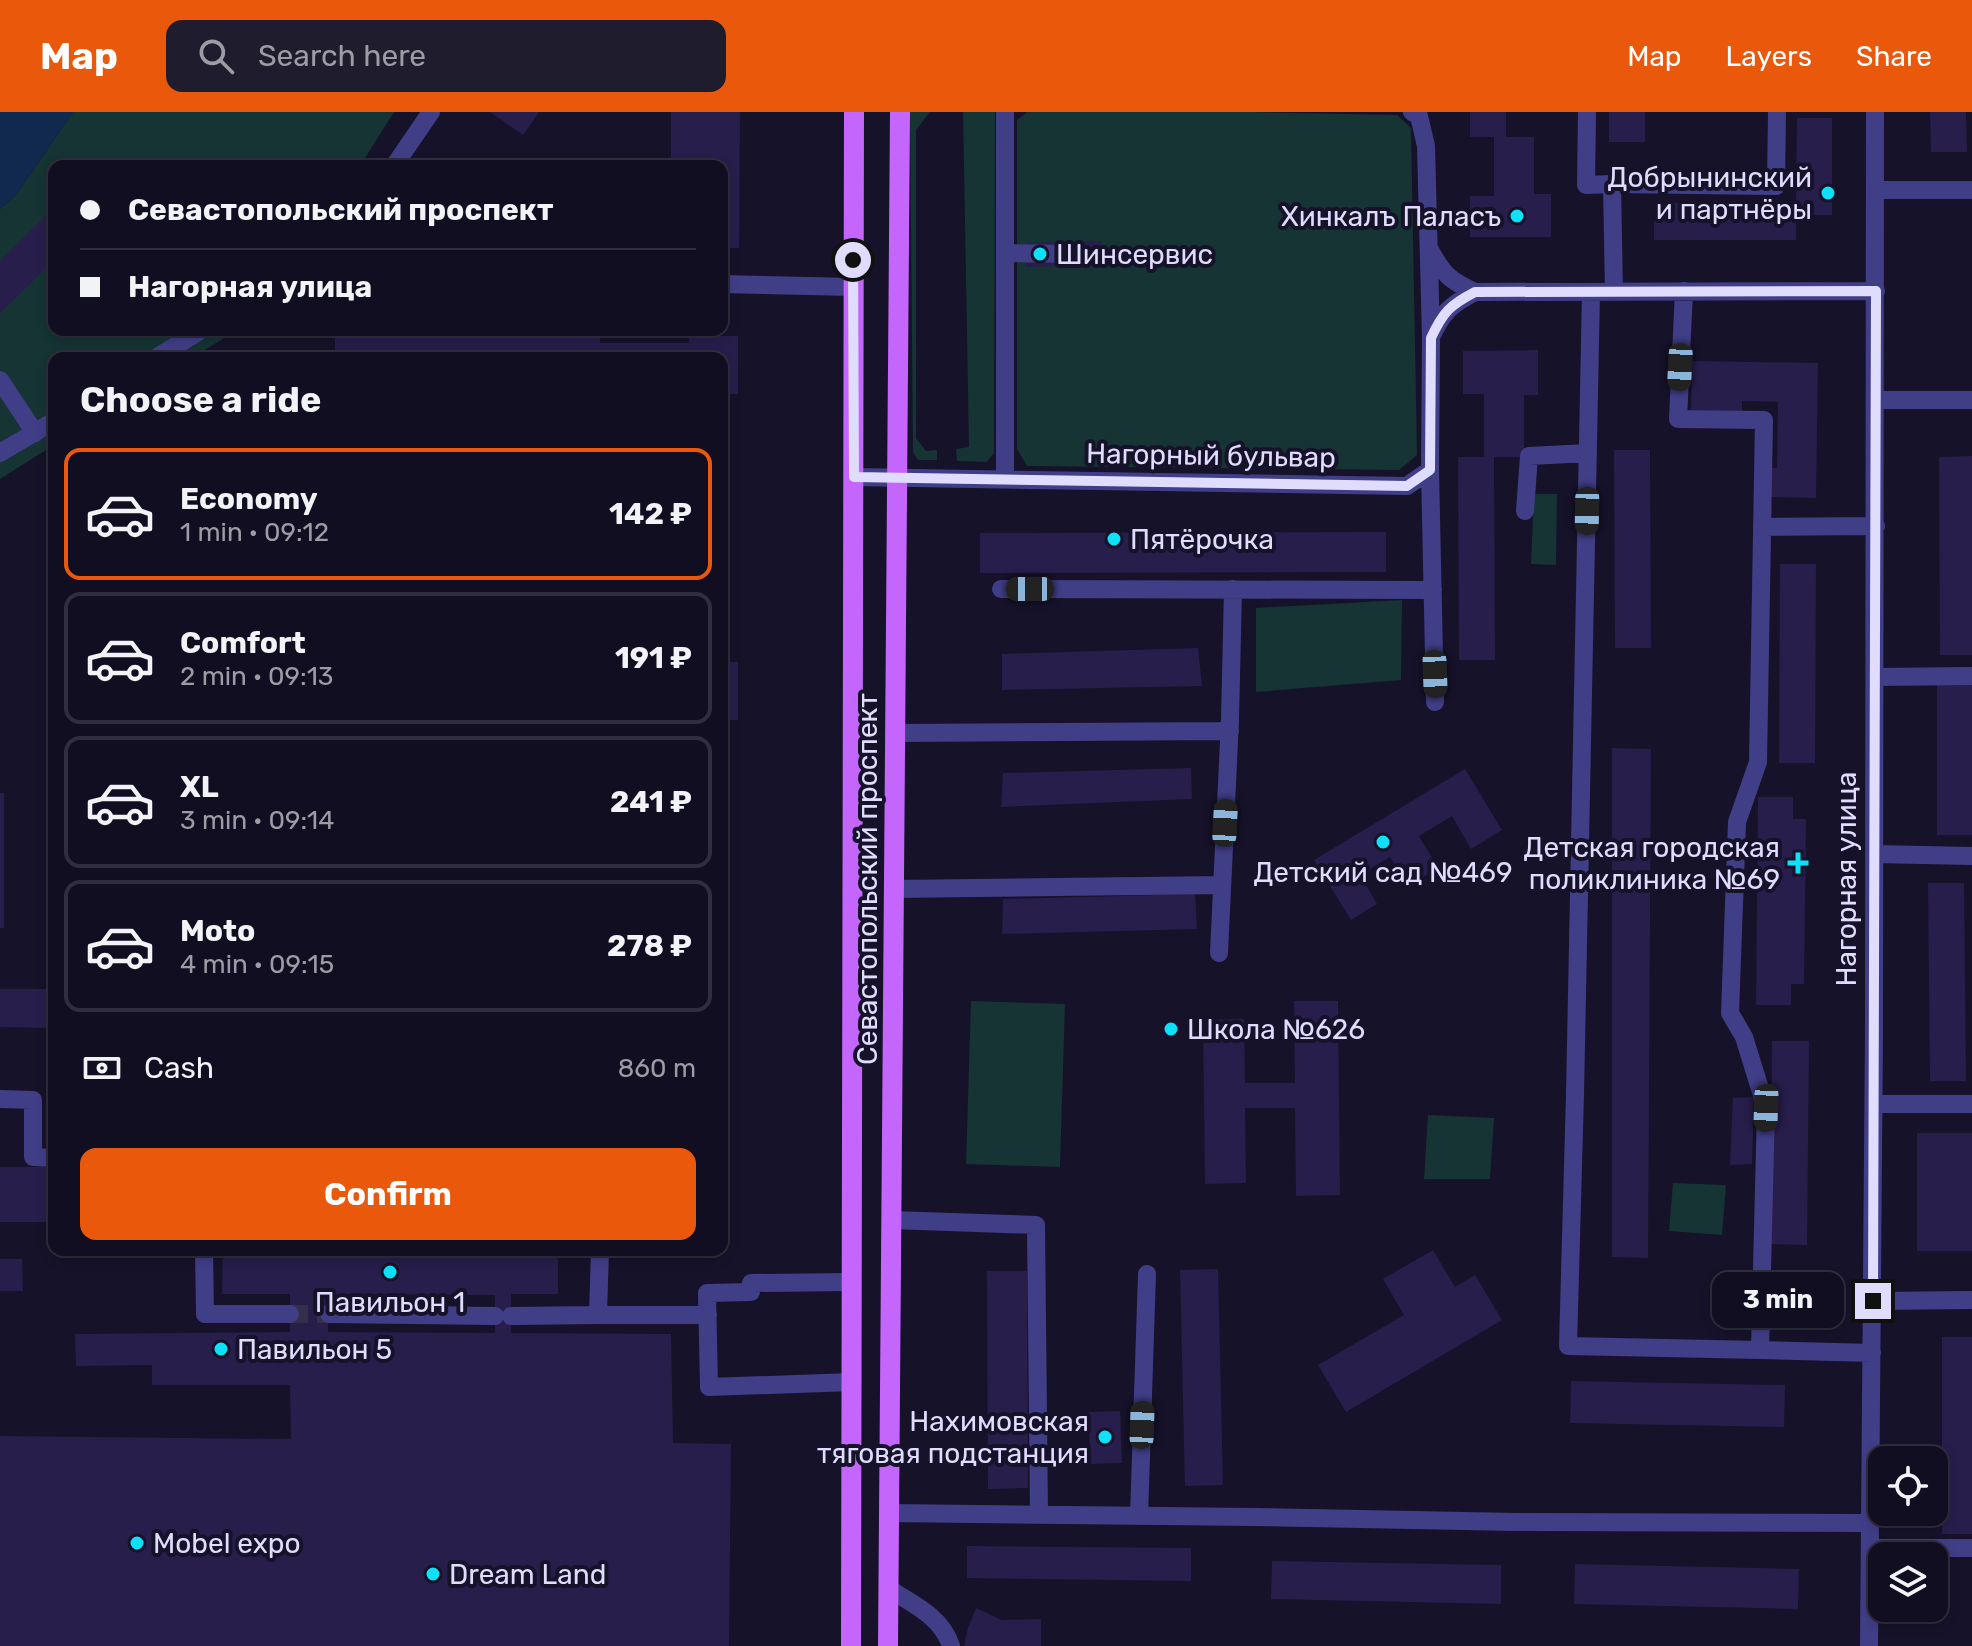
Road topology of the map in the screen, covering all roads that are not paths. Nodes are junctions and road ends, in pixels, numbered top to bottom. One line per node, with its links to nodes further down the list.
1 (431, 112): 9 (street)
2 (854, 112): 17 (main road, Севастопольский проспект)
3 (900, 112): 35 (main road, Севастопольский проспект)
4 (1005, 112): 14 (street)
5 (1587, 112): 10 (street)
6 (1777, 112): 10 (street)
7 (1875, 112): 11 (street, Нагорная улица)
8 (1417, 113): 13 (street)
9 (398, 160)
10 (1612, 184): 22 (street)
11 (1875, 190): 12 (street); 19 (street, Нагорная улица)
12 (1972, 190)
13 (1428, 248): 20 (street); 24 (street)
14 (1005, 253): 15 (street); 36 (street)
15 (1079, 254)
16 (728, 284): 17 (street)
17 (853, 287): 34 (main road, Севастопольский проспект)
18 (1684, 291): 19 (street); 22 (street); 39 (street)
19 (1876, 291): 27 (street, Нагорная улица)
20 (1475, 292): 21 (street); 24 (street)
21 (1591, 292): 22 (street); 32 (street)
22 (1614, 292)
23 (191, 336): 25 (street)
24 (1431, 338): 33 (street)
25 (166, 352)
26 (0, 380): 30 (street)
27 (1876, 400): 28 (street); 38 (street, Нагорная улица)
28 (1972, 400)
29 (48, 425): 30 (street)
30 (35, 433): 31 (street)
31 (0, 453)
32 (1588, 453): 37 (street); 68 (street)
33 (1430, 470): 36 (street, Нагорный бульвар); 42 (street)
34 (854, 477): 35 (street, Нагорный бульвар); 61 (main road, Севастопольский проспект)
35 (897, 478): 36 (street, Нагорный бульвар); 47 (main road, Севастопольский проспект)
36 (1005, 479)
37 (1525, 511)
38 (1876, 526): 39 (street); 44 (street, Нагорная улица)
39 (1762, 527): 68 (street)
40 (1001, 589): 41 (street)
41 (1233, 589): 42 (street); 46 (street)
42 (1433, 590): 45 (street)
43 (1972, 676): 44 (street)
44 (1875, 677): 48 (street, Нагорная улица)
45 (1435, 702)
46 (1230, 731): 47 (street); 50 (street)
47 (895, 733): 51 (main road, Севастопольский проспект)
48 (1874, 854): 49 (street); 54 (street, Нагорная улица)
49 (1972, 856)
50 (1222, 885): 51 (street); 52 (street)
51 (894, 889): 57 (main road, Севастопольский проспект)
52 (1219, 953)
53 (0, 1099): 56 (street)
54 (1874, 1104): 55 (street); 63 (street, Нагорная улица)
55 (1972, 1104)
56 (48, 1158)
57 (892, 1220): 72 (main road, Севастопольский проспект); 73 (street)
58 (204, 1256): 64 (street)
59 (600, 1256): 66 (street)
60 (1147, 1274): 74 (street)
61 (852, 1282): 67 (street); 70 (main road, Севастопольский проспект)
62 (1972, 1300): 63 (street)
63 (1873, 1301): 69 (street, Нагорная улица)
64 (290, 1314)
65 (329, 1314): 66 (street)
66 (598, 1315): 67 (street)
67 (708, 1315): 70 (street)
68 (1760, 1350): 69 (street)
69 (1872, 1353): 71 (street, Нагорная улица)
70 (852, 1382): 80 (main road, Севастопольский проспект)
71 (1871, 1446)
72 (890, 1513): 73 (street); 78 (main road, Севастопольский проспект)
73 (1039, 1514): 74 (street)
74 (1139, 1516): 75 (street)
75 (1868, 1523)
76 (1948, 1548): 77 (street)
77 (1972, 1548)
78 (889, 1589): 81 (main road, Севастопольский проспект); 82 (street)
79 (1869, 1622): 83 (street, Нагорная улица)
80 (851, 1646)
81 (888, 1646)
82 (951, 1646)
83 (1869, 1646)

